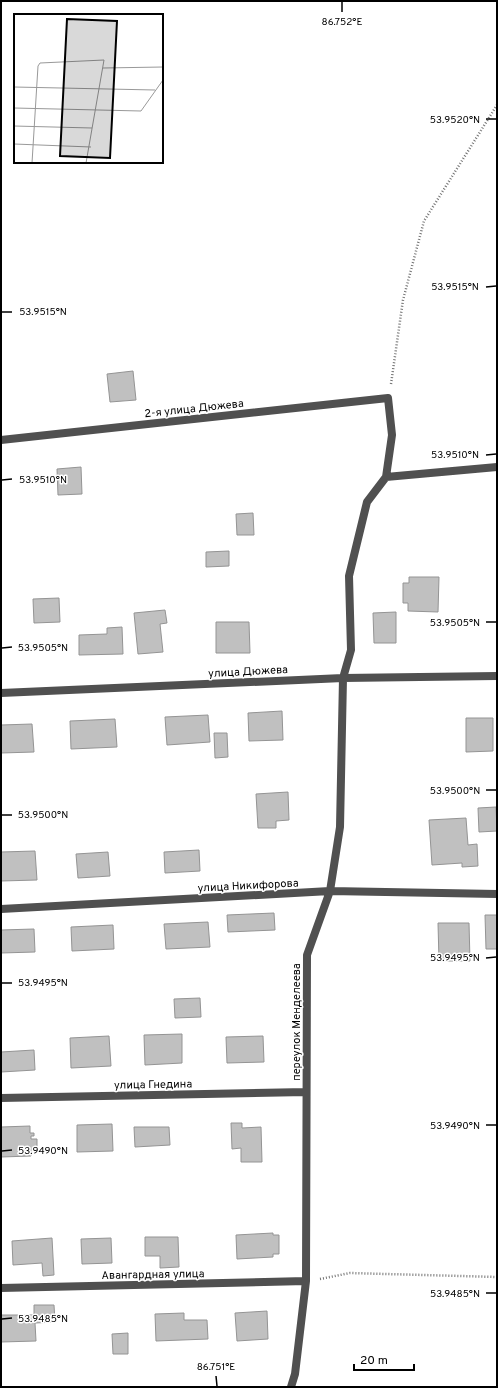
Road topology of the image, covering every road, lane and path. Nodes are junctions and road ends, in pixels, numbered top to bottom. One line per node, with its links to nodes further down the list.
1 (497, 105): 2 (path)
2 (388, 398): 3 (street, 2-я улица Дюжева); 5 (street)
3 (1, 440)
4 (497, 467): 5 (street)
5 (386, 477): 7 (street, переулок Менделеева)
6 (497, 676): 7 (street, улица Дюжева)
7 (344, 678): 8 (street, улица Дюжева); 9 (street, переулок Менделеева)
8 (1, 693)
9 (330, 892): 10 (street, улица Никифорова); 11 (street, улица Никифорова); 12 (street, переулок Менделеева)
10 (497, 894)
11 (1, 909)
12 (306, 1092): 13 (street, улица Гнедина); 15 (street, переулок Менделеева)
13 (1, 1098)
14 (497, 1278): 15 (path)
15 (306, 1282): 16 (street, Авангардная улица); 17 (street, переулок Менделеева)
16 (1, 1288)
17 (291, 1387)

